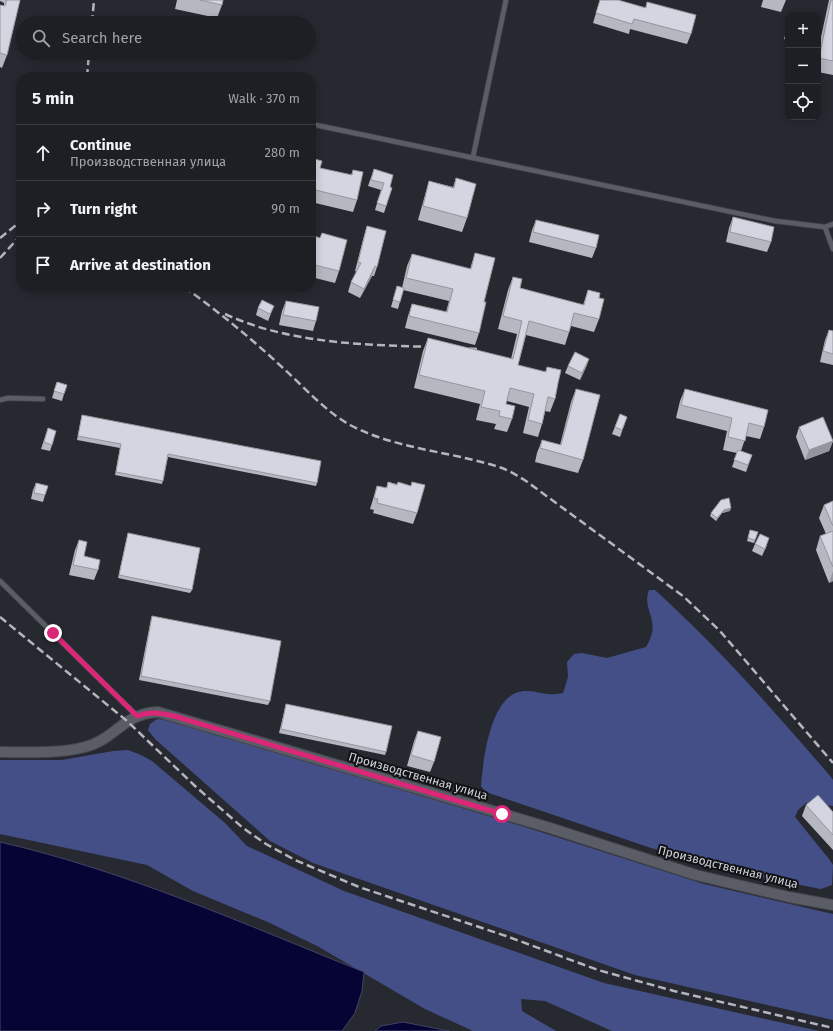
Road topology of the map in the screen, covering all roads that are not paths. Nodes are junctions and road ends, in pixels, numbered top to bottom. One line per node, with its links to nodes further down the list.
1 (506, 0): 3 (lane)
2 (316, 125): 3 (lane)
3 (473, 157): 5 (lane)
4 (833, 224): 5 (lane)
5 (825, 227): 6 (lane)
6 (833, 249)
7 (42, 399): 8 (lane)
8 (0, 400)
9 (0, 581): 10 (lane)
10 (137, 716): 11 (street, Производственная улица); 12 (street, Производственная улица)
11 (0, 752)
12 (833, 905)

